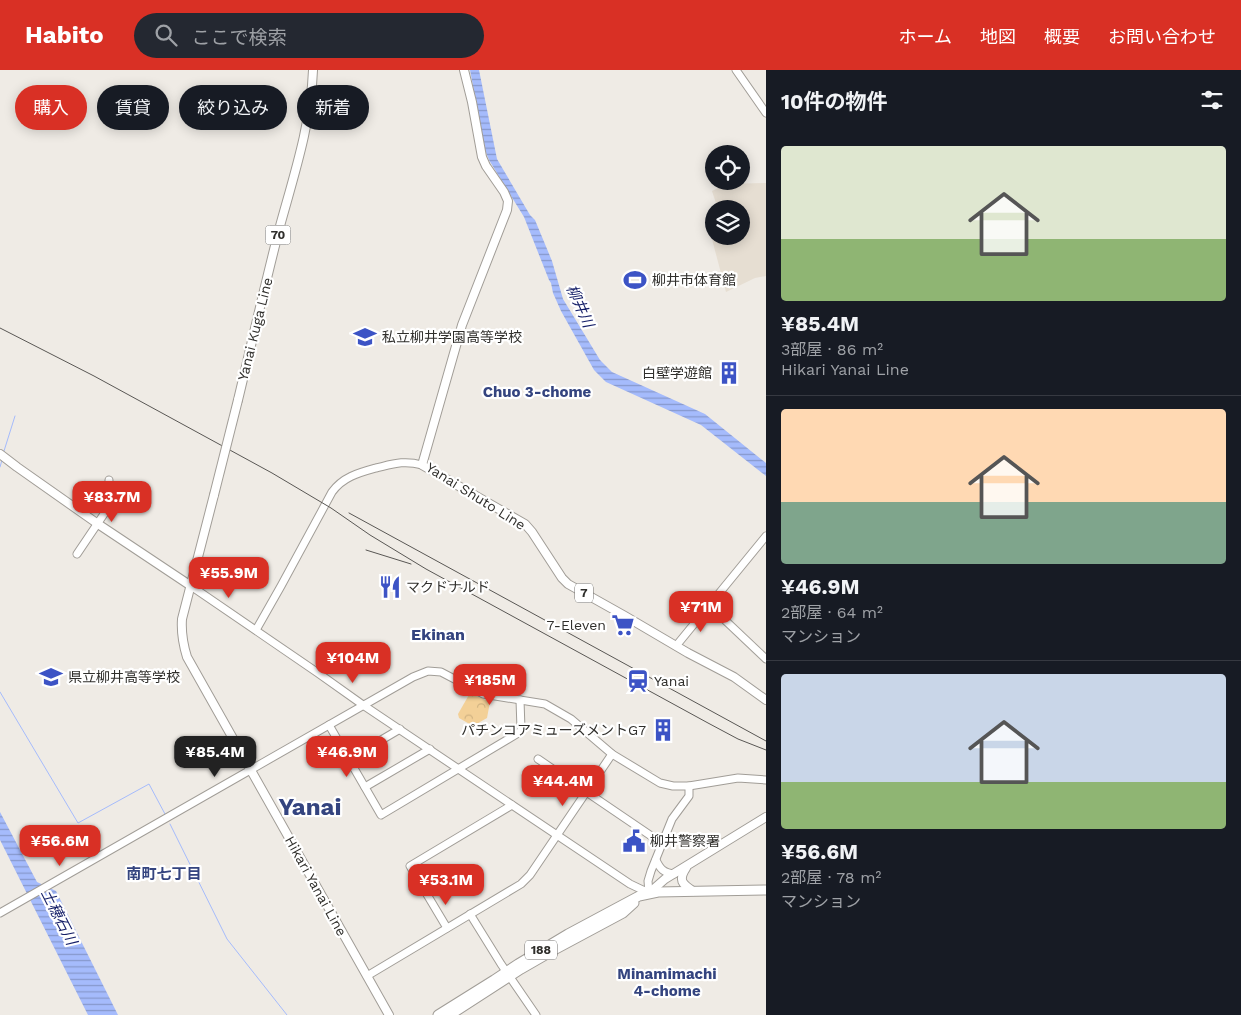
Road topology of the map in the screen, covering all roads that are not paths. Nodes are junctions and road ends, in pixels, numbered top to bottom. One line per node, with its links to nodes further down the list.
1 (313, 70): 11 (main road, Yanai Kuga Line / 70, bridge)
2 (464, 70): 6 (main road, Yanai Shuto Line)
3 (736, 70): 4 (street)
4 (766, 113)
5 (0, 454): 8 (main road)
6 (422, 465): 13 (street); 14 (main road, Yanai Shuto Line / 7)
7 (109, 480): 8 (street)
8 (98, 524): 10 (street); 11 (main road)
9 (765, 539): 12 (street)
10 (77, 554)
11 (191, 586): 13 (street); 26 (main road, Hikari Yanai Line)
12 (709, 605): 14 (street); 15 (street)
13 (256, 630): 18 (street)
14 (676, 646): 17 (main road, Yanai Shuto Line / 7)
15 (766, 659)
16 (520, 700): 18 (street); 22 (street); 25 (street)
17 (766, 700)
18 (363, 705): 19 (street); 20 (street)
19 (329, 725): 23 (street); 26 (street)
20 (400, 729): 21 (street); 23 (street)
21 (430, 749): 25 (street); 29 (street)
22 (612, 754): 28 (street); 30 (street)
23 (349, 759): 29 (street)
24 (538, 759): 30 (street)
25 (458, 769): 29 (street); 31 (street)
26 (250, 770): 41 (street); 45 (main road, Hikari Yanai Line)
27 (766, 780): 28 (street)
28 (689, 786): 34 (street)
29 (365, 788)
30 (586, 792): 33 (street); 34 (street)
31 (512, 805): 33 (street); 43 (street)
32 (766, 817): 36 (main road)
33 (557, 834): 40 (street); 42 (street)
34 (663, 844): 35 (street)
35 (656, 860): 37 (street); 40 (street)
36 (686, 866): 37 (main road); 39 (main road)
37 (674, 874): 40 (main road)
38 (766, 890): 39 (highway)
39 (693, 892): 40 (highway)
40 (649, 893): 44 (highway, 188)
41 (0, 913)
42 (470, 914): 43 (street); 44 (street)
43 (446, 928): 45 (street)
44 (508, 974): 47 (highway, 188); 48 (highway, 188); 49 (street)
45 (366, 976): 46 (main road, Hikari Yanai Line)
46 (389, 1015)
47 (438, 1015)
48 (450, 1015)
49 (536, 1015)

